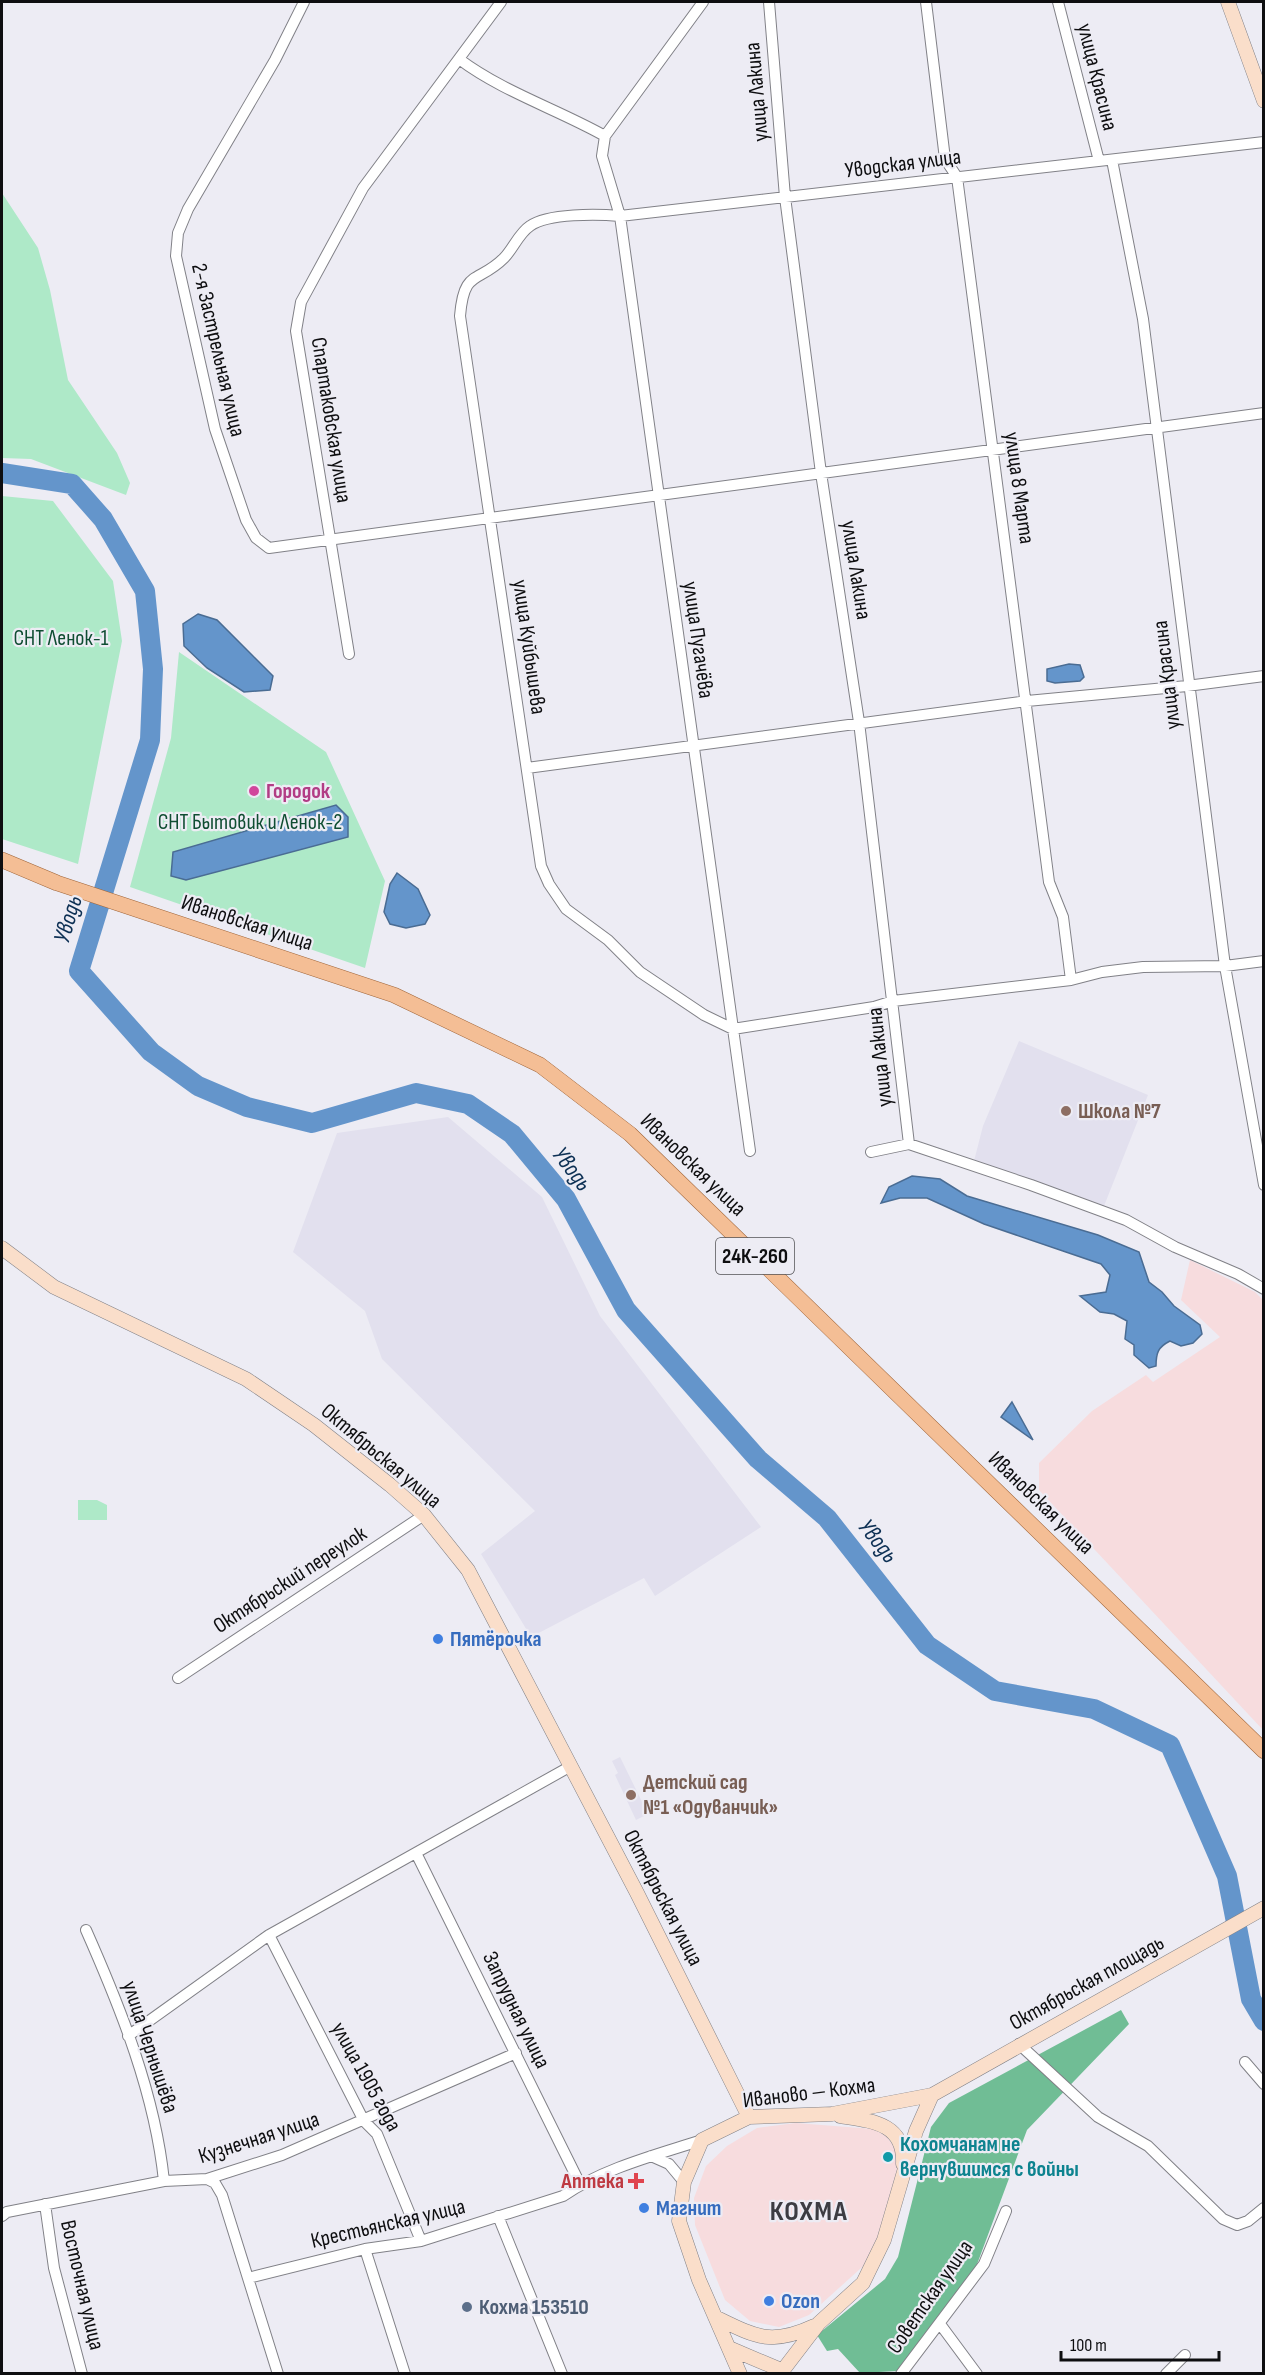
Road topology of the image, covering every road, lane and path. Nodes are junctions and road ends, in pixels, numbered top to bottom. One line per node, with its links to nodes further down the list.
1 (304, 2): 24 (street, 2-я Застрельная улица)
2 (501, 2): 8 (street, Спартаковская улица)
3 (703, 2): 10 (street)
4 (769, 2): 15 (street, улица Лакина)
5 (926, 2): 14 (street, улица 8 Марта)
6 (1058, 2): 13 (street, улица Красина)
7 (1228, 2): 9 (main road)
8 (459, 59): 10 (street); 24 (street, Спартаковская улица)
9 (1263, 101)
10 (604, 136): 16 (street, улица Пугачёва)
11 (1263, 142): 12 (street, Уводская улица)
12 (1112, 160): 13 (street, Уводская улица); 19 (street, улица Красина)
13 (1099, 161): 14 (street, Уводская улица)
14 (957, 177): 15 (street, Уводская улица); 20 (street, улица 8 Марта)
15 (785, 197): 16 (street, Уводская улица); 21 (street, улица Лакина)
16 (620, 216): 17 (street, Уводская улица); 22 (street, улица Пугачёва)
17 (546, 219): 23 (street, улица Куйбышева)
18 (1263, 413): 19 (street)
19 (1159, 427): 20 (street); 27 (street, улица Красина)
20 (994, 450): 21 (street); 28 (street, улица 8 Марта)
21 (821, 473): 22 (street); 29 (street, улица Лакина)
22 (659, 495): 23 (street); 30 (street, улица Пугачёва)
23 (490, 518): 24 (street); 31 (street, улица Куйбышева)
24 (331, 539): 25 (street, Спартаковская улица)
25 (350, 654)
26 (1263, 675): 27 (street)
27 (1187, 686): 28 (street); 34 (street, улица Красина)
28 (1027, 701): 29 (street); 35 (street, улица 8 Марта)
29 (859, 722): 30 (street); 36 (street, улица Лакина)
30 (693, 746): 31 (street); 37 (street, улица Пугачёва)
31 (527, 768): 37 (street, улица Куйбышева)
32 (2, 860): 46 (main road, Ивановская улица / 24К-260)
33 (1263, 961): 34 (street)
34 (1225, 966): 35 (street); 41 (street, улица Красина)
35 (1071, 980): 36 (street)
36 (893, 1001): 37 (street); 38 (street, улица Лакина)
37 (733, 1029): 39 (street, улица Пугачёва)
38 (909, 1144): 40 (street); 43 (street)
39 (750, 1151)
40 (872, 1152)
41 (1263, 1185)
42 (2, 1248): 44 (main road, Октябрьская улица)
43 (1263, 1289)
44 (424, 1515): 45 (street, Октябрьский переулок); 47 (main road, Октябрьская улица)
45 (178, 1678)
46 (1263, 1751)
47 (570, 1766): 48 (street); 59 (main road, Октябрьская улица)
48 (416, 1853): 51 (street); 54 (street, Запрудная улица)
49 (1263, 1908): 53 (main road, Октябрьская площадь)
50 (86, 1930): 52 (street, улица Чернышёва)
51 (269, 1935): 52 (street); 60 (street, улица 1905 года)
52 (128, 2036): 65 (street, улица Чернышёва)
53 (1019, 2044): 57 (main road, Октябрьская площадь); 69 (street)
54 (516, 2053): 60 (street, Кузнечная улица); 67 (street, Запрудная улица)
55 (1245, 2062): 56 (street)
56 (1263, 2084)
57 (932, 2095): 58 (main road, Иваново — Кохма); 63 (main road)
58 (832, 2114): 59 (main road, Иваново — Кохма); 63 (main road)
59 (749, 2117): 61 (main road, Иваново — Кохма)
60 (364, 2121): 64 (street, Кузнечная улица); 73 (street, улица 1905 года)
61 (702, 2140): 62 (street, Крестьянская улица); 66 (main road)
62 (651, 2157): 66 (street); 67 (street, Крестьянская улица)
63 (903, 2172): 77 (main road)
64 (207, 2179): 65 (street, Кузнечная улица); 75 (street)
65 (164, 2181): 68 (street, Кузнечная улица)
66 (684, 2182): 76 (main road)
67 (580, 2184): 72 (street, Крестьянская улица)
68 (45, 2205): 70 (street, Кузнечная улица); 82 (street, Восточная улица)
69 (1263, 2208)
70 (3, 2211)
71 (1006, 2211): 78 (street, Советская улица)
72 (498, 2216): 73 (street, Крестьянская улица); 85 (street)
73 (421, 2241): 74 (street, Крестьянская улица)
74 (365, 2249): 75 (street, Крестьянская улица); 84 (street)
75 (248, 2278): 83 (street)
76 (716, 2317): 77 (main road); 79 (main road)
77 (819, 2323): 81 (main road)
78 (940, 2324): 87 (street, Советская улица); 88 (street)
79 (729, 2348): 81 (main road); 86 (main road)
80 (1185, 2355): 89 (street)
81 (781, 2372)
82 (82, 2373)
83 (278, 2373)
84 (405, 2373)
85 (562, 2373)
86 (740, 2373)
87 (901, 2373)
88 (977, 2373)
89 (1166, 2373)

